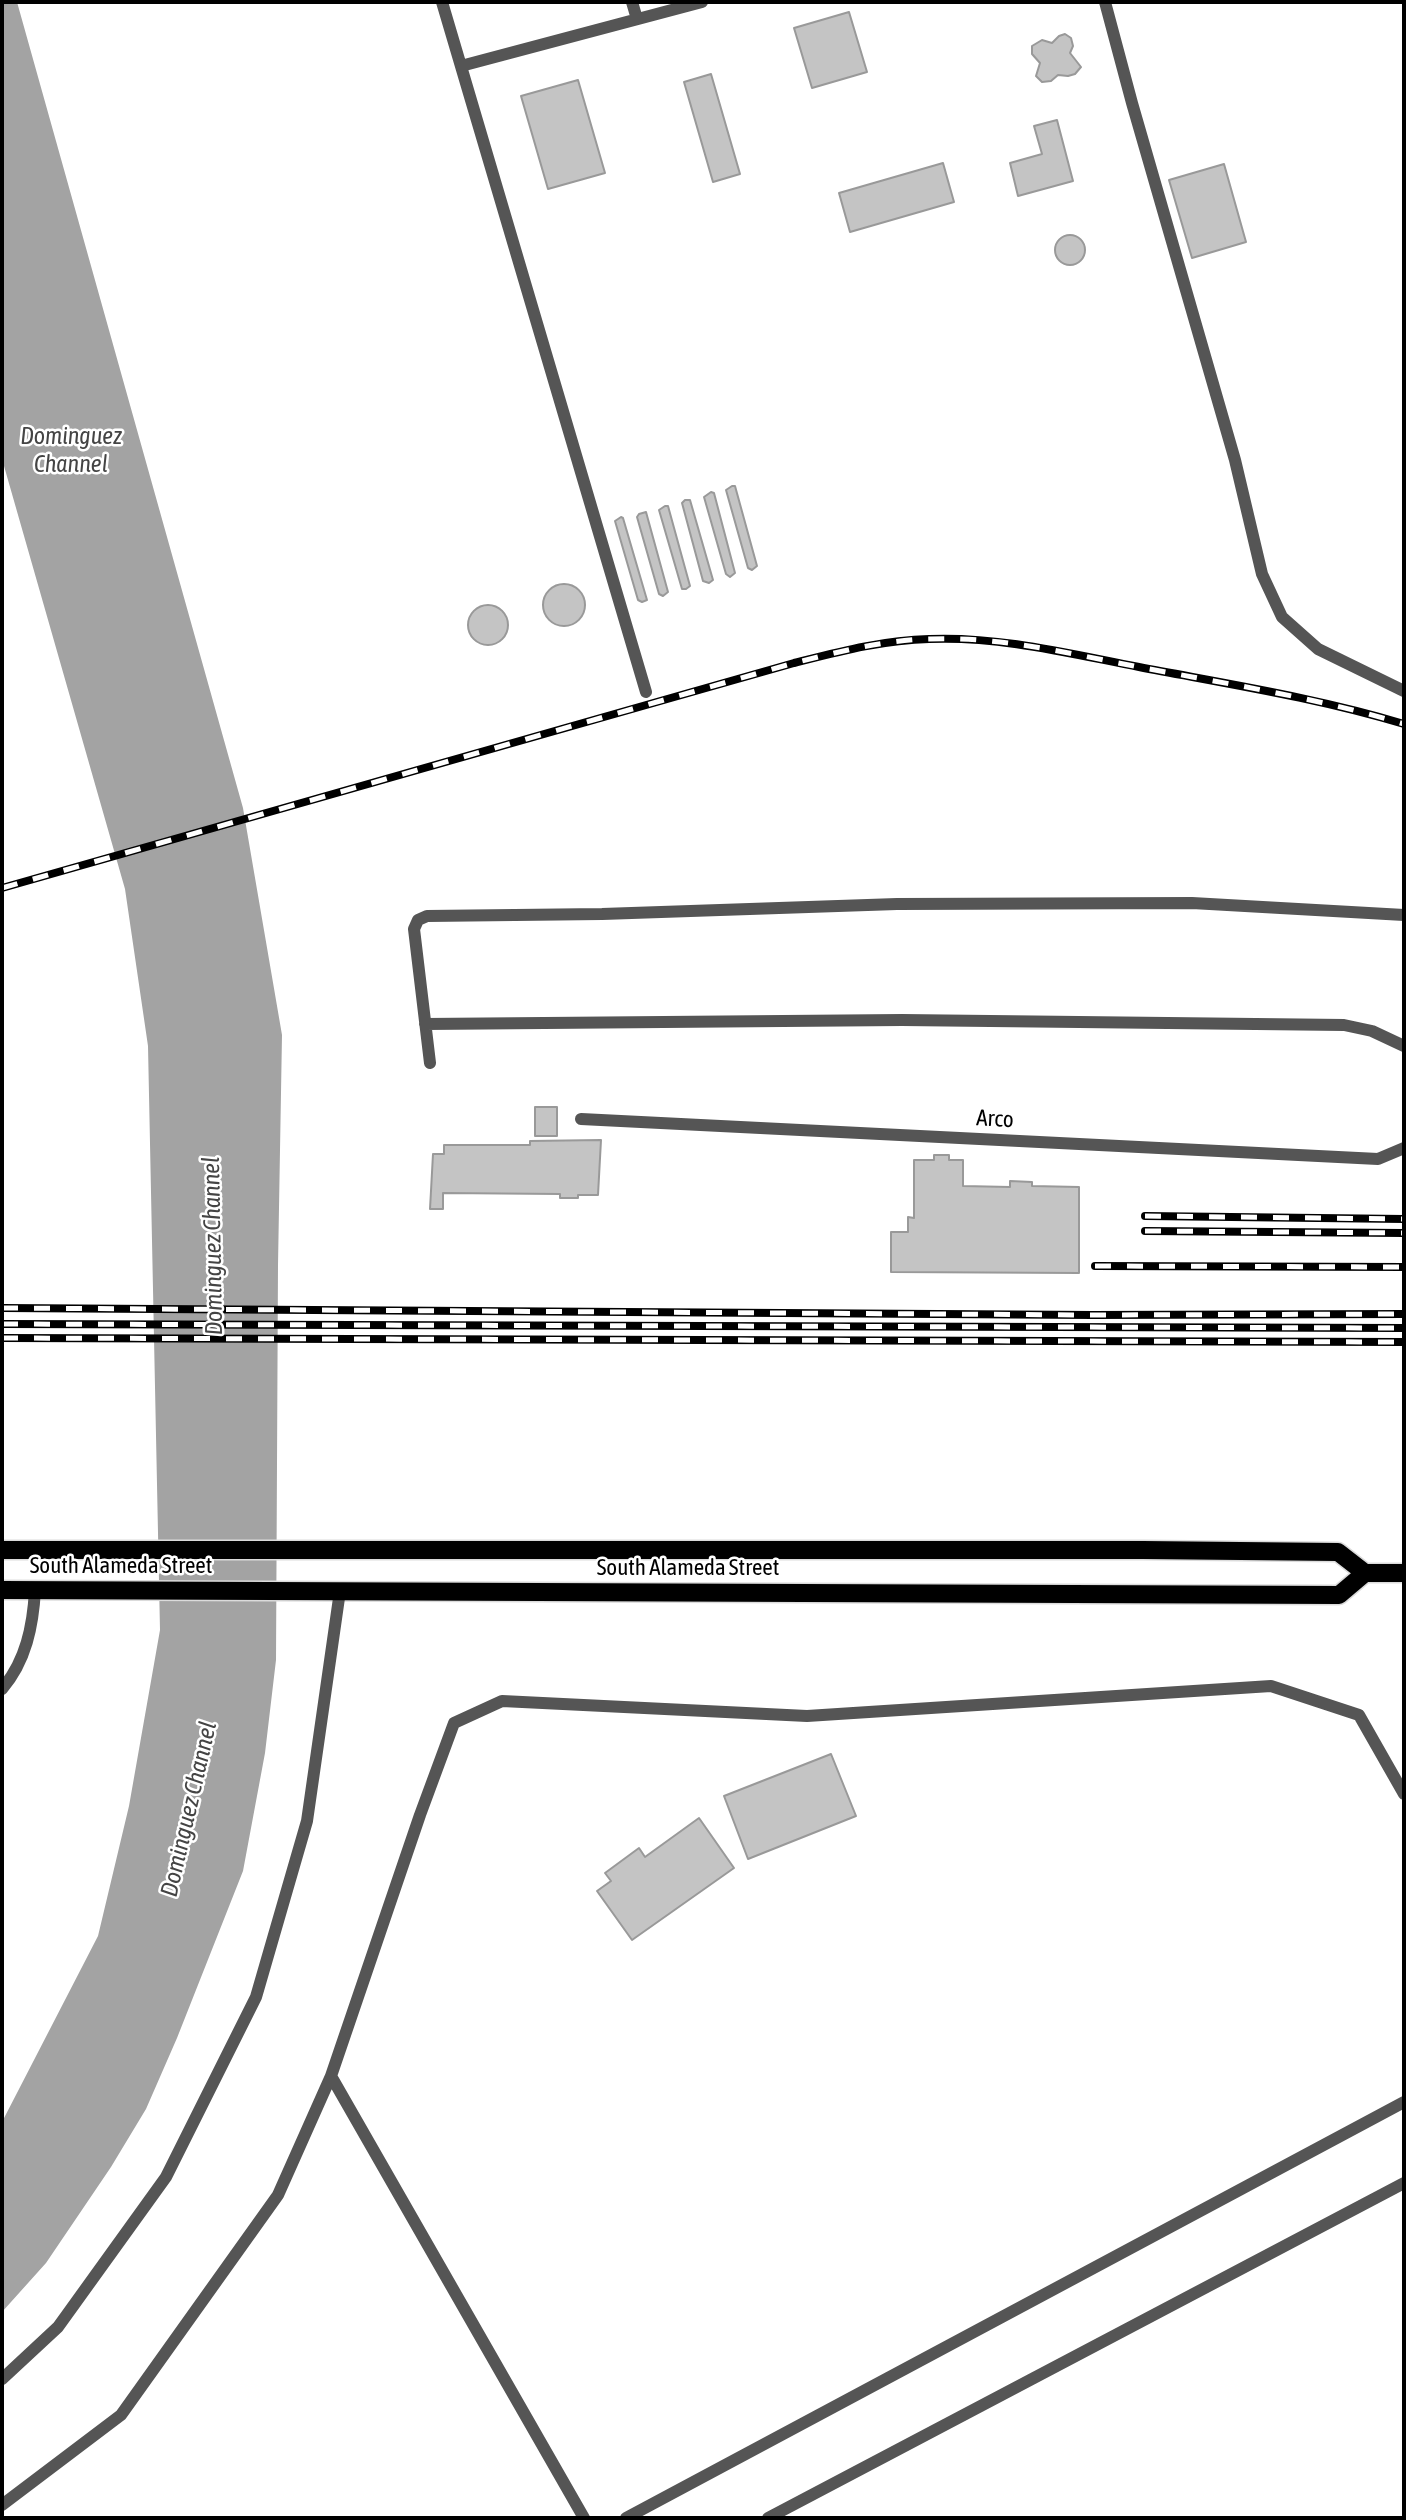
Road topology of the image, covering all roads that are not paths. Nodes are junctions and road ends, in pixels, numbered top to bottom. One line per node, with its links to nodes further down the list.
1 (442, 2): 6 (lane)
2 (632, 2): 5 (lane)
3 (702, 2): 5 (lane)
4 (1105, 2): 7 (lane)
5 (637, 19): 6 (lane)
6 (461, 66): 8 (lane)
7 (1404, 691)
8 (646, 692)
9 (1404, 915): 10 (lane)
10 (425, 1024): 11 (lane); 12 (lane)
11 (1403, 1046)
12 (430, 1063)
13 (581, 1119): 14 (lane, Arco)
14 (1404, 1148)
15 (2, 1550): 16 (main road, South Alameda Street)
16 (1365, 1573): 17 (main road); 20 (main road, South Alameda Street)
17 (1404, 1573)
18 (2, 1590): 19 (main road, South Alameda Street)
19 (35, 1590): 20 (main road, South Alameda Street); 21 (lane)
20 (333, 1591): 26 (lane)
21 (2, 1689)
22 (1404, 1794): 23 (lane)
23 (331, 2076): 27 (lane); 28 (lane)
24 (1404, 2102): 29 (lane)
25 (1404, 2183): 30 (lane)
26 (2, 2379)
27 (2, 2505)
28 (584, 2518)
29 (626, 2518)
30 (768, 2518)

